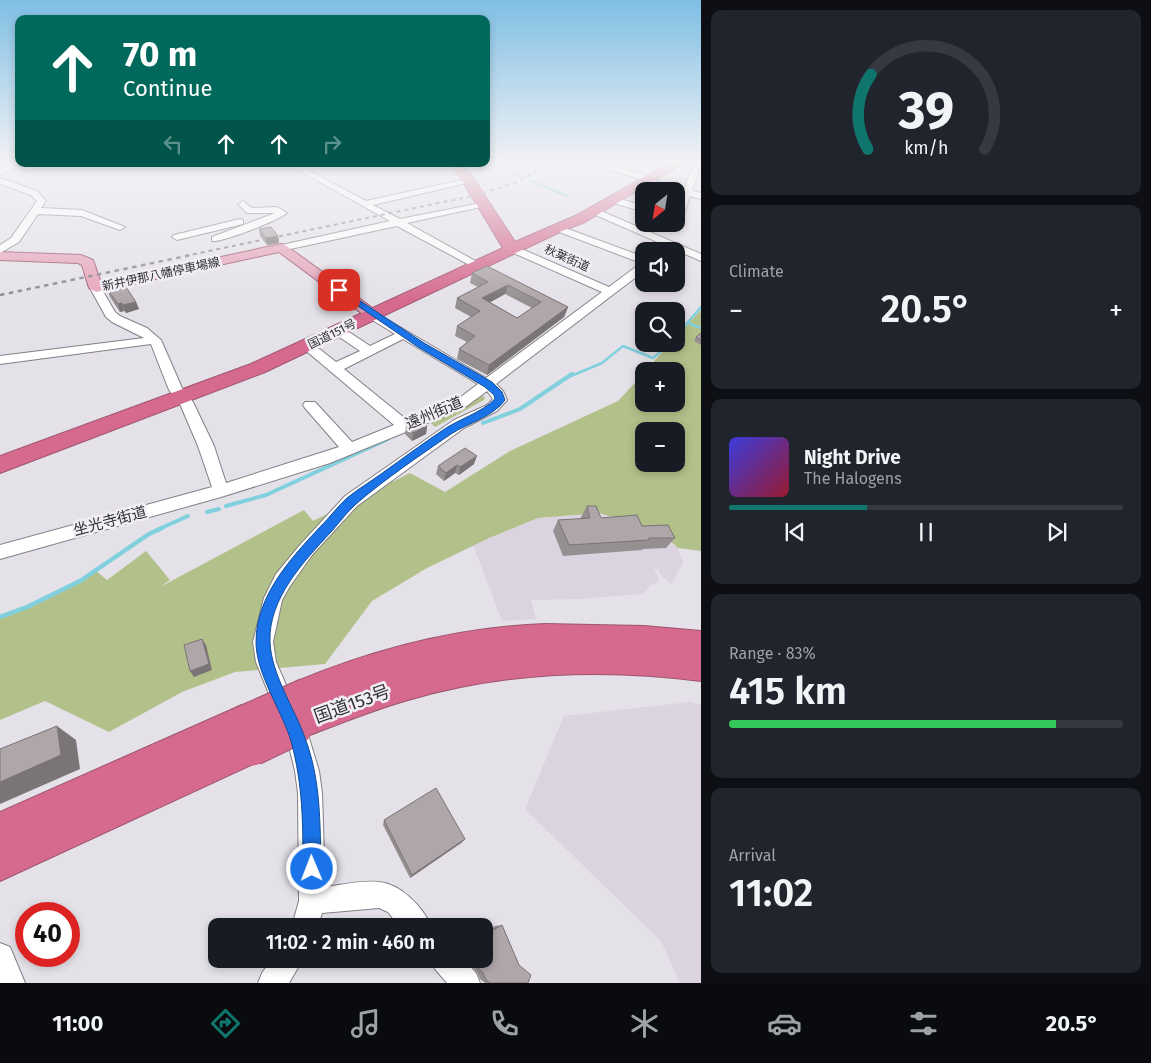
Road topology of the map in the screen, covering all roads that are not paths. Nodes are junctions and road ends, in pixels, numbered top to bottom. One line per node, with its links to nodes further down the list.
1 (247, 209): 8 (street)
2 (373, 209): 9 (street)
3 (460, 209): 9 (street)
4 (486, 209): 18 (highway)
5 (597, 209): 7 (highway, 国道151号)
6 (36, 211): 10 (street); 19 (street)
7 (594, 211): 11 (highway, 国道151号); 14 (street)
8 (267, 219): 12 (street); 13 (street)
9 (397, 222): 17 (street); 24 (street)
10 (120, 227)
11 (557, 228): 18 (highway, 国道151号); 22 (street)
12 (177, 237)
13 (216, 239)
14 (659, 242)
15 (701, 245): 16 (street)
16 (685, 247)
17 (281, 248): 27 (main road, 新井伊那八幡停車場線); 29 (main road)
18 (513, 249): 24 (highway, 国道151号); 28 (street, 秋葉街道)
19 (0, 250)
20 (685, 252): 23 (street)
21 (0, 256): 27 (main road, 新井伊那八幡停車場線)
22 (635, 258)
23 (701, 258)
24 (478, 265): 26 (street); 29 (highway, 国道151号)
25 (635, 273): 28 (street, 遠州街道)
26 (503, 278)
27 (96, 288): 32 (street)
28 (610, 292): 37 (street, 遠州街道)
29 (373, 315): 30 (highway, 国道151号); 31 (street)
30 (339, 331): 33 (highway, 国道151号); 34 (street)
31 (404, 334): 34 (street); 37 (street)
32 (155, 340): 35 (street); 38 (street)
33 (308, 346): 36 (street); 38 (highway, 国道151号)
34 (370, 352): 36 (street)
35 (0, 360)
36 (335, 368): 40 (street)
37 (489, 385): 40 (street, 遠州街道); 51 (street)
38 (182, 396): 42 (highway, 国道151号); 43 (street)
39 (310, 405): 41 (street)
40 (404, 426): 41 (street, 遠州街道)
41 (349, 449): 43 (street, 遠州街道)
42 (0, 465)
43 (221, 490): 44 (street, 坐光寺街道)
44 (0, 552)
45 (701, 645): 47 (highway, 国道153号)
46 (701, 666): 47 (highway, 国道153号)
47 (309, 706): 48 (highway, 国道153号, bridge)
48 (247, 734): 49 (highway, 国道153号); 50 (highway, 国道153号)
49 (0, 831)
50 (0, 862)
51 (312, 901): 52 (street); 53 (street)
52 (307, 918)
53 (410, 918)
54 (0, 957): 57 (street)
55 (283, 968): 58 (street)
56 (453, 968): 59 (street)
57 (11, 983)
58 (272, 983)
59 (466, 983)

